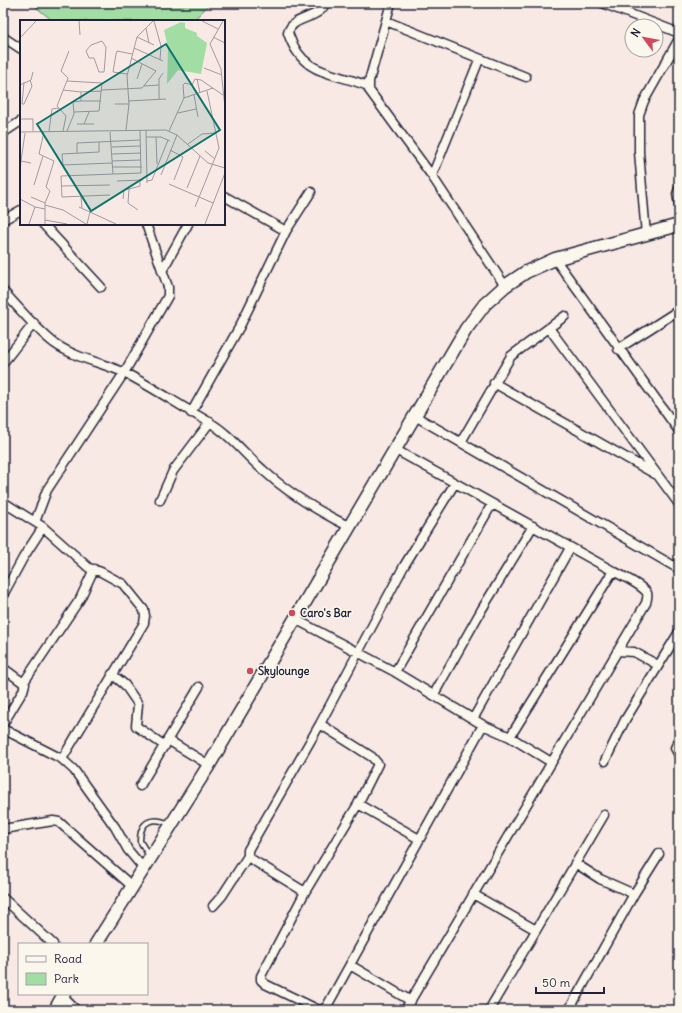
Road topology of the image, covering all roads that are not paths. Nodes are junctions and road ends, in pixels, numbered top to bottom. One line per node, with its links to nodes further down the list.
1 (325, 3): 11 (street)
2 (391, 3): 4 (street)
3 (602, 3): 5 (street)
4 (386, 21): 9 (street); 11 (street)
5 (679, 33)
6 (3, 37): 8 (street)
7 (679, 38): 26 (street)
8 (20, 48)
9 (480, 60): 10 (street); 14 (street)
10 (526, 77)
11 (368, 86): 14 (street)
12 (20, 122): 13 (street)
13 (3, 133)
14 (432, 176): 29 (street)
15 (679, 183): 19 (lane)
16 (312, 192): 25 (street)
17 (225, 197): 25 (street)
18 (20, 211): 20 (street)
19 (679, 214)
20 (3, 220)
21 (44, 225): 30 (street)
22 (146, 225): 28 (street)
23 (187, 225): 28 (street)
24 (679, 225): 26 (main road)
25 (286, 231): 40 (street)
26 (646, 235): 27 (main road)
27 (554, 259): 29 (main road); 36 (street)
28 (162, 271): 38 (street)
29 (505, 286): 41 (main road)
30 (101, 287)
31 (3, 291): 34 (street)
32 (679, 310): 36 (street)
33 (565, 316): 35 (street)
34 (34, 323): 37 (street); 38 (street)
35 (549, 328): 39 (street); 46 (street)
36 (618, 349): 43 (street)
37 (3, 363)
38 (124, 373): 40 (street); 52 (street)
39 (494, 383): 44 (street); 46 (street)
40 (192, 413): 42 (street)
41 (415, 416): 44 (street); 45 (main road)
42 (210, 422): 48 (street); 53 (street)
43 (679, 431)
44 (461, 442): 57 (street)
45 (396, 450): 47 (street); 53 (main road)
46 (658, 476): 51 (street)
47 (455, 483): 50 (street); 64 (street)
48 (160, 500)
49 (3, 502): 52 (street)
50 (492, 504): 54 (street); 67 (street)
51 (679, 504)
52 (35, 522): 55 (street)
53 (348, 526): 61 (main road)
54 (533, 526): 56 (street); 71 (street)
55 (44, 527): 58 (street); 60 (street)
56 (570, 548): 59 (street); 72 (street)
57 (679, 569)
58 (94, 570): 68 (street); 69 (street)
59 (614, 571): 63 (street); 77 (street)
60 (3, 595)
61 (295, 619): 64 (street); 84 (main road)
62 (679, 632): 65 (street)
63 (617, 651): 65 (street); 83 (street)
64 (358, 653): 67 (street); 74 (street)
65 (658, 665): 82 (street)
66 (3, 668): 69 (street)
67 (395, 672): 71 (street)
68 (112, 674): 79 (street); 81 (street)
69 (24, 682): 73 (street)
70 (199, 687): 79 (street)
71 (434, 694): 72 (street)
72 (474, 719): 75 (street)
73 (3, 724)
74 (320, 724): 86 (street); 92 (street)
75 (483, 725): 77 (street); 90 (street)
76 (3, 729): 81 (street)
77 (510, 737): 83 (street)
78 (679, 739): 80 (street)
79 (166, 742): 84 (street); 85 (street)
80 (679, 755)
81 (62, 759): 95 (street)
82 (605, 761)
83 (551, 762): 98 (street)
84 (209, 765): 88 (main road)
85 (140, 786)
86 (358, 804): 90 (street); 97 (street)
87 (604, 815): 94 (street)
88 (172, 825): 93 (main road); 93 (lane)
89 (3, 829): 96 (street)
90 (419, 839): 105 (street)
91 (660, 854): 99 (street)
92 (248, 856): 97 (street); 101 (street)
93 (151, 858): 95 (main road)
94 (575, 863): 99 (street); 102 (street)
95 (144, 869): 96 (main road)
96 (132, 887): 104 (main road)
97 (306, 892): 110 (street)
98 (473, 894): 102 (street); 107 (street)
99 (634, 894): 113 (street)
100 (3, 898): 103 (street)
101 (213, 906)
102 (536, 930): 112 (street)
103 (52, 943)
104 (97, 943)
105 (350, 965): 107 (street); 110 (street)
106 (63, 995): 108 (main road); 109 (street)
107 (411, 1001): 111 (street)
108 (55, 1010)
109 (76, 1010)
110 (320, 1010)
111 (406, 1010)
112 (489, 1010)
113 (569, 1010)

